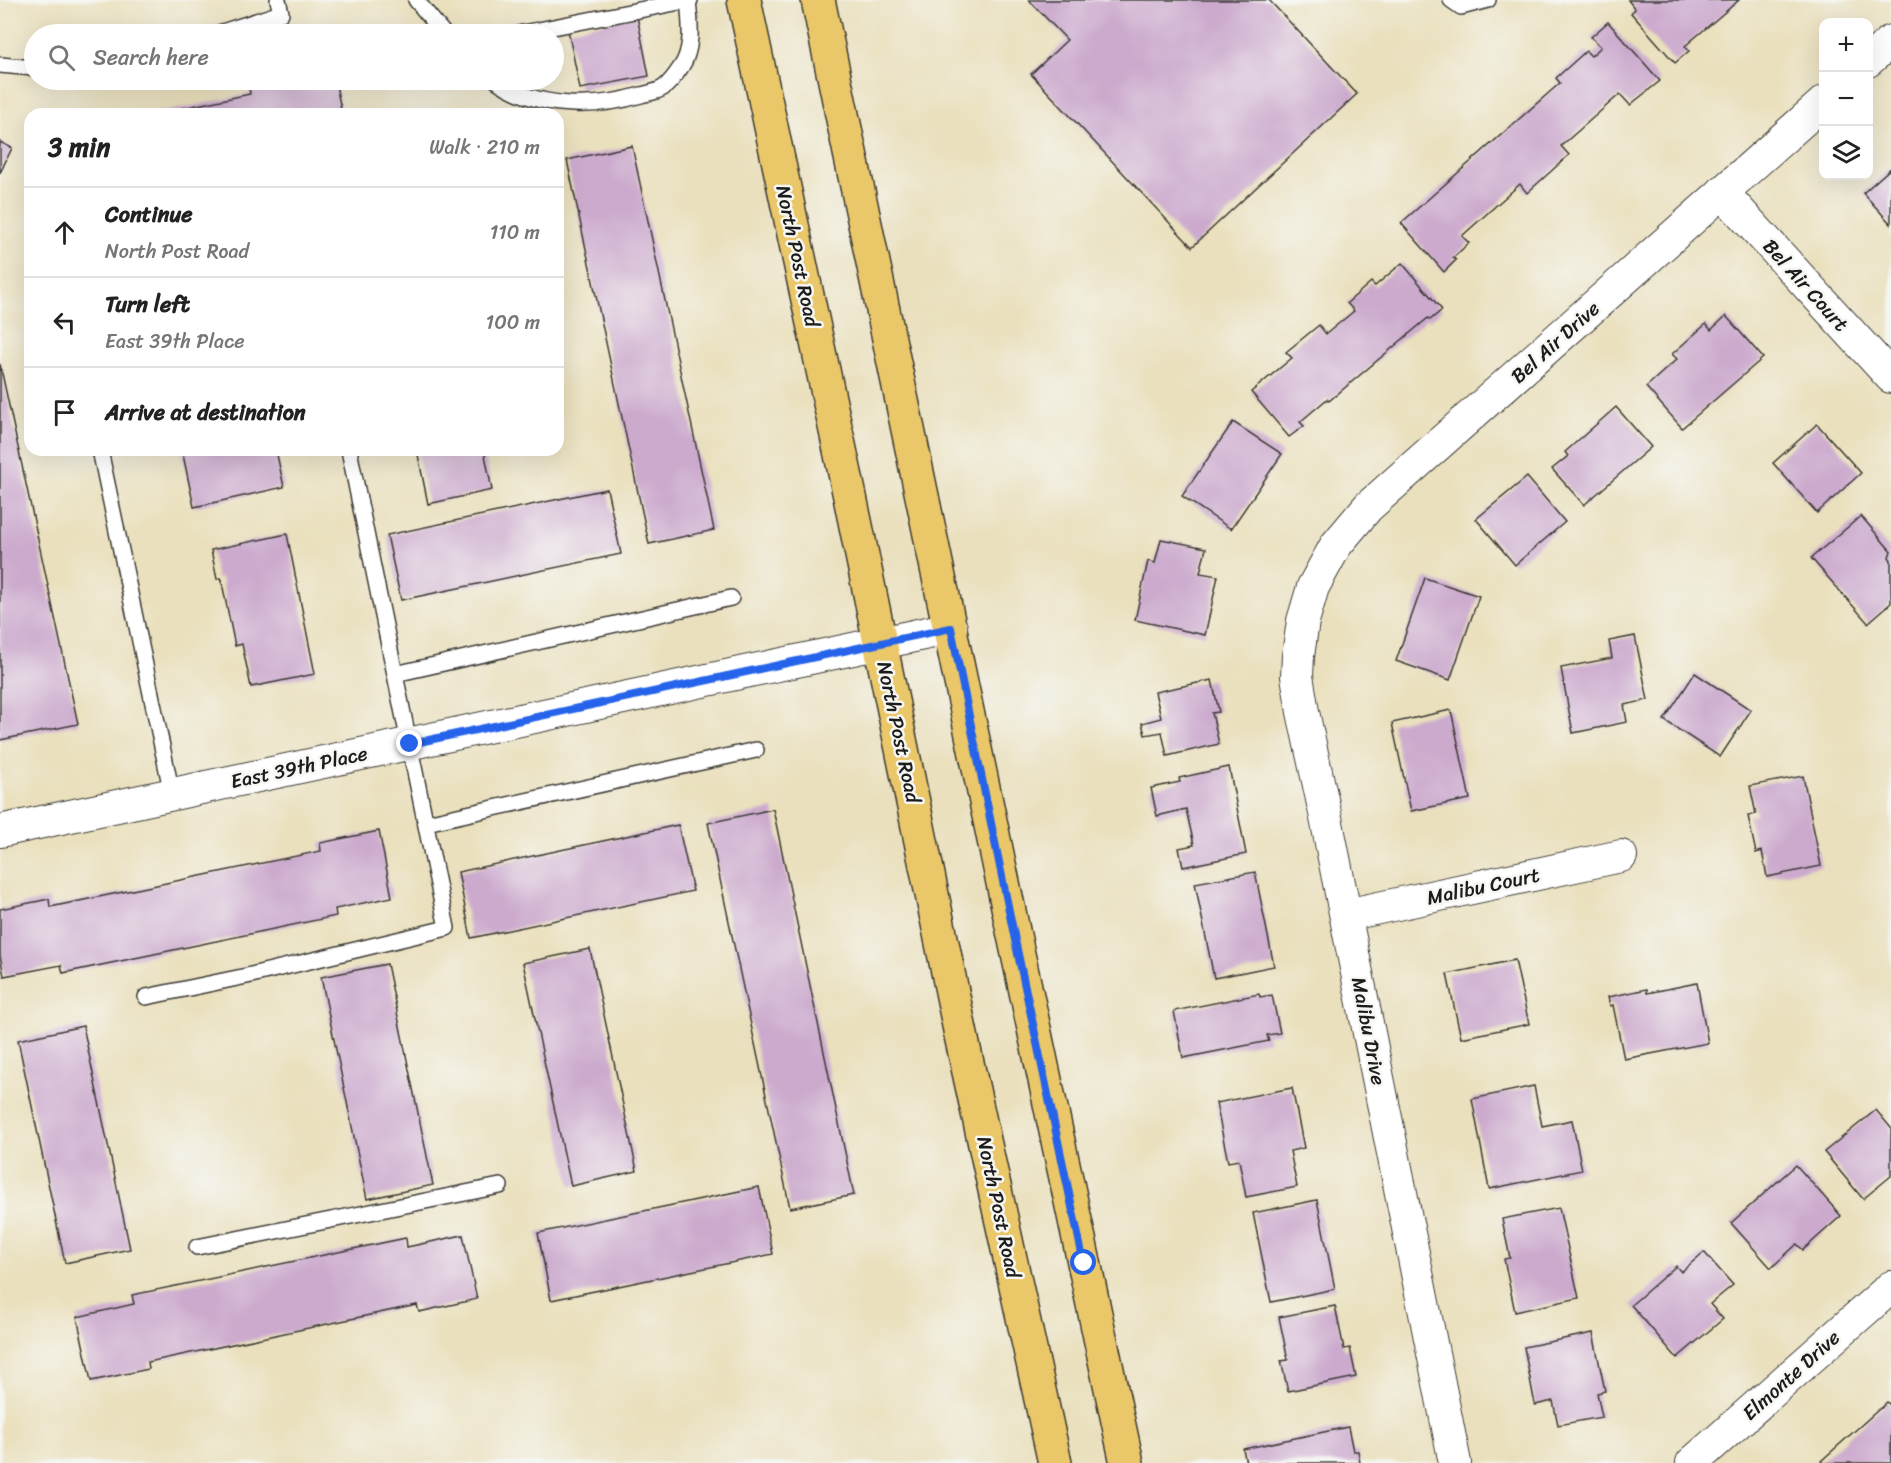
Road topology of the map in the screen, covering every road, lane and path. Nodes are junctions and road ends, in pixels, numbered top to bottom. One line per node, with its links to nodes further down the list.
1 (278, 0): 8 (lane)
2 (416, 0): 9 (lane)
3 (689, 0): 10 (lane); 15 (lane)
4 (744, 0): 24 (main road, North Post Road)
5 (818, 0): 23 (main road)
6 (1451, 0): 7 (lane)
7 (1488, 0)
8 (248, 24)
9 (436, 24)
10 (564, 25)
11 (1891, 41): 12 (street)
12 (1873, 57)
13 (0, 65): 14 (lane)
14 (24, 67)
15 (515, 90)
16 (1819, 106): 17 (street, Bel Air Drive)
17 (1722, 192): 18 (street, Bel Air Court); 22 (street, Bel Air Drive)
18 (1891, 377)
19 (101, 456): 28 (lane)
20 (350, 456): 25 (lane)
21 (731, 598): 25 (lane)
22 (1309, 599): 32 (street, Malibu Drive)
23 (951, 628): 24 (street, East 39th Place); 38 (main road)
24 (881, 643): 26 (street, East 39th Place); 37 (main road, North Post Road)
25 (395, 674): 26 (lane)
26 (410, 744): 28 (street, East 39th Place); 29 (lane)
27 (756, 750): 29 (lane)
28 (172, 794): 30 (street, East 39th Place)
29 (426, 823): 33 (lane)
30 (0, 831)
31 (1621, 856): 32 (street, Malibu Court)
32 (1346, 915): 39 (street, Malibu Drive)
33 (146, 997)
34 (500, 1186): 35 (lane)
35 (197, 1247)
36 (1891, 1287): 40 (street, Elmonte Drive)
37 (1055, 1463)
38 (1127, 1463)
39 (1455, 1463)
40 (1692, 1463)

